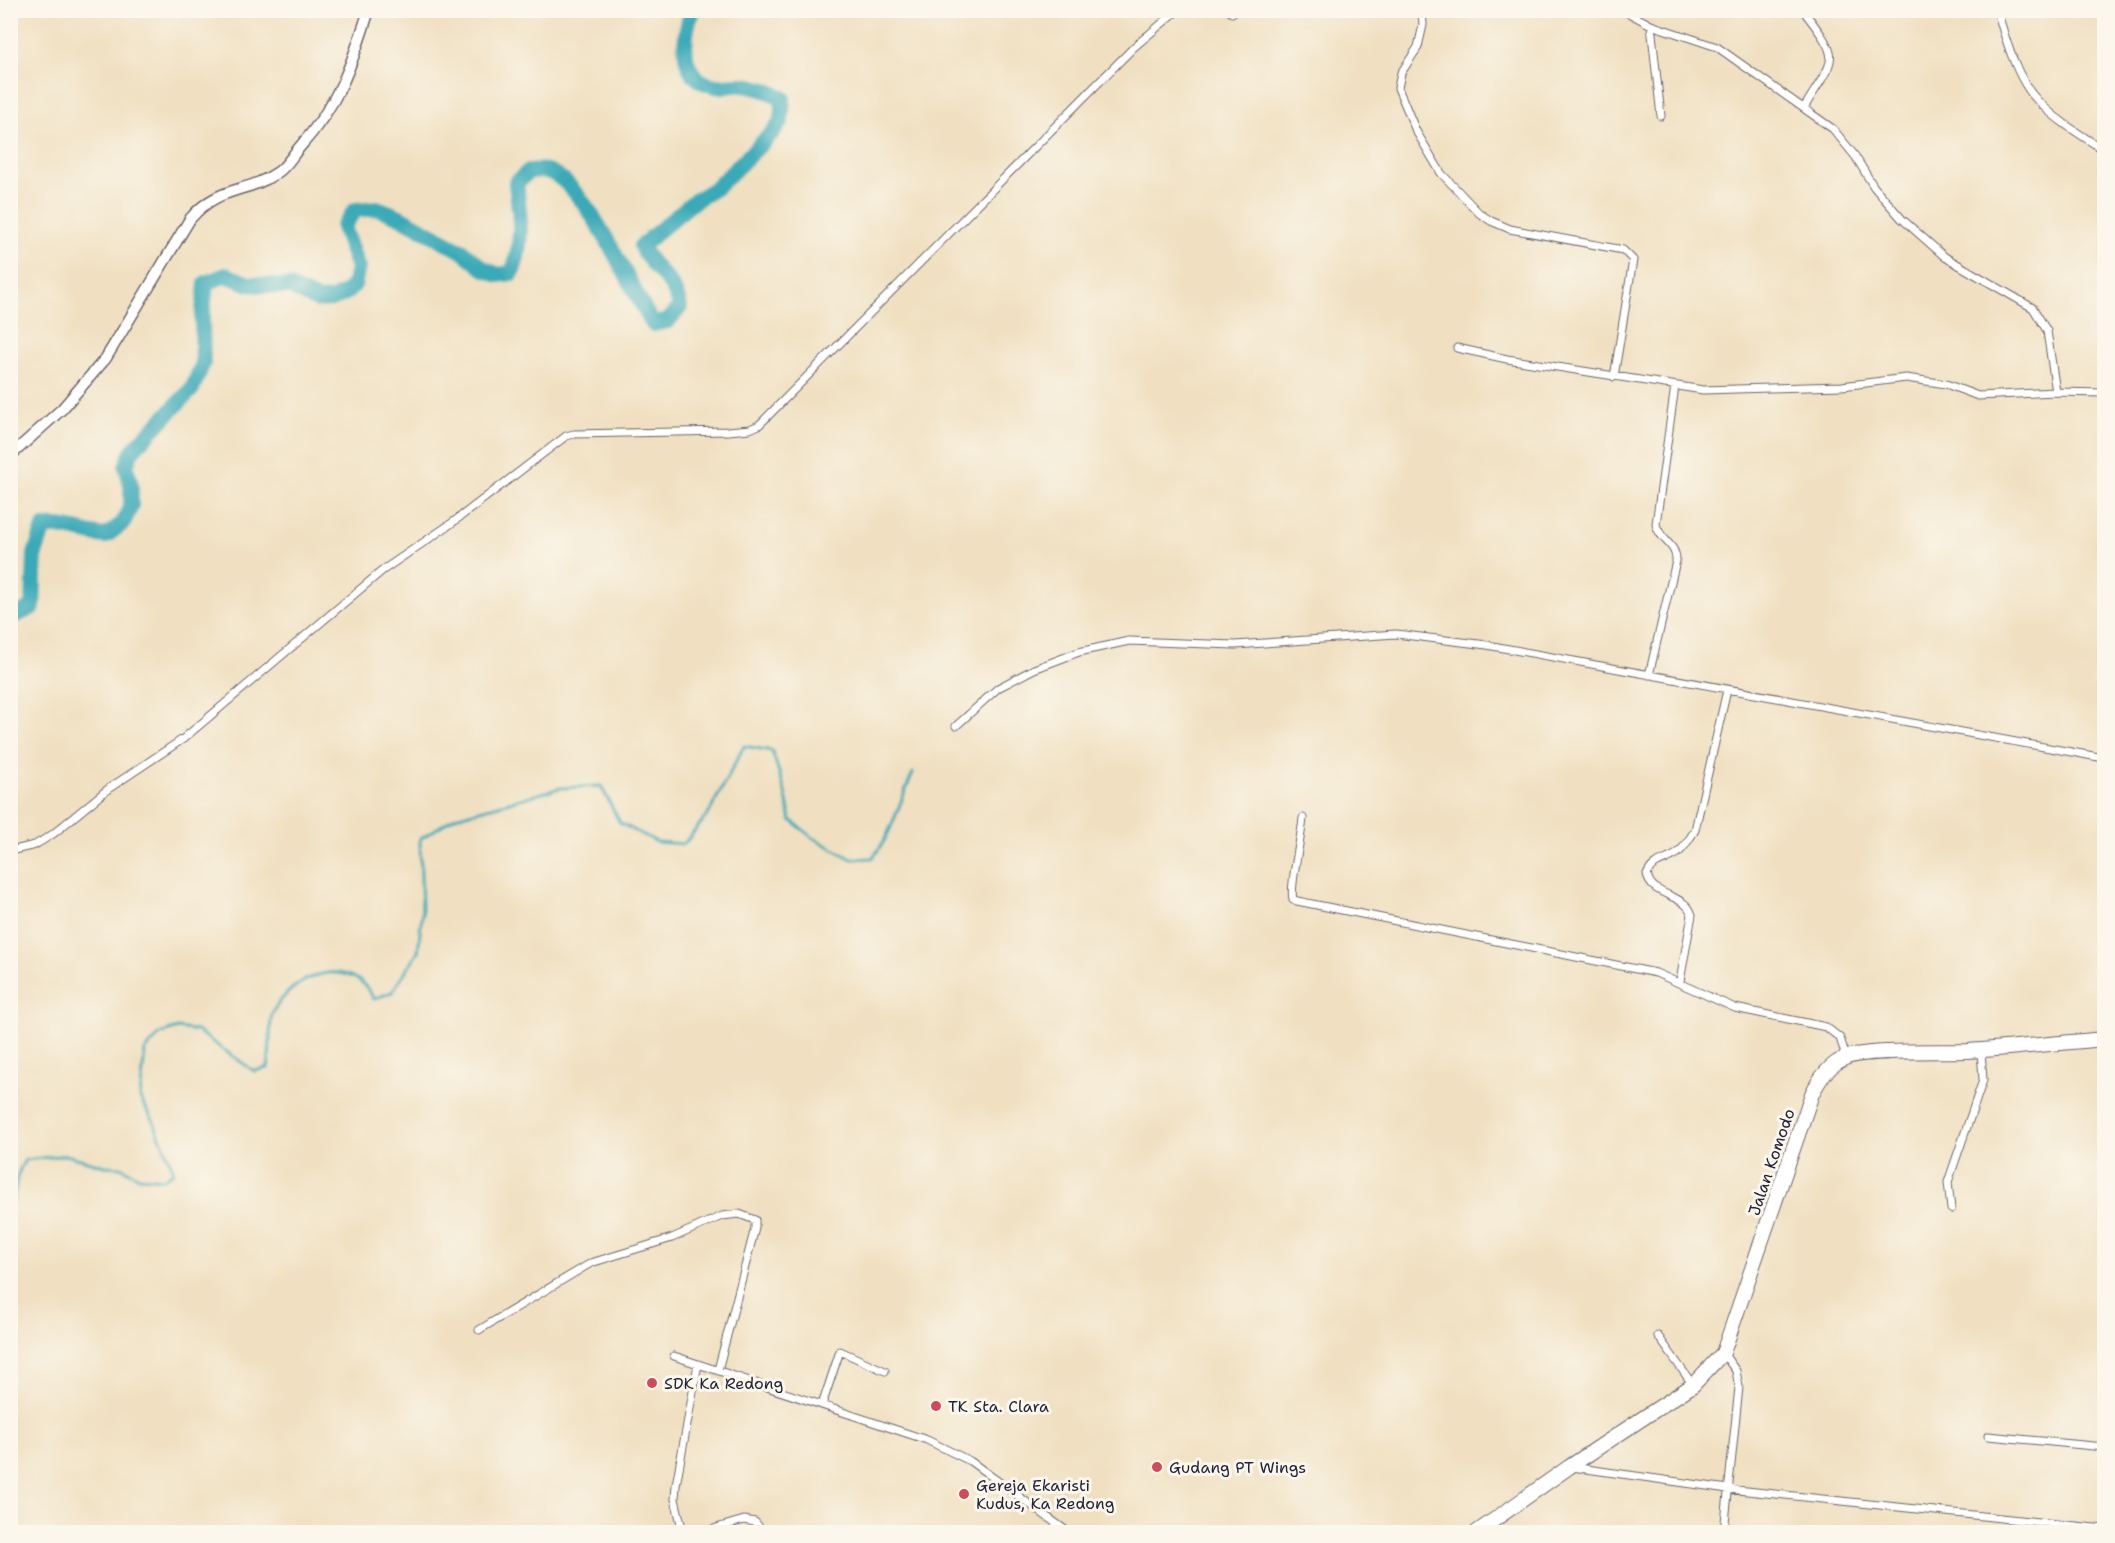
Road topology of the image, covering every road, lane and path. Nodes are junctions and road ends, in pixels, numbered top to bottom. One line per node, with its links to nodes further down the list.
1 (369, 10): 18 (street)
2 (1178, 10): 24 (street)
3 (1227, 10): 4 (street)
4 (1236, 10)
5 (1422, 10): 14 (street)
6 (1623, 10): 9 (street)
7 (1803, 10): 10 (street)
8 (1997, 10): 12 (street)
9 (1651, 26): 10 (street); 11 (street)
10 (1804, 108): 16 (street)
11 (1661, 116)
12 (2104, 150)
13 (1457, 348): 14 (street)
14 (1614, 377): 15 (street)
15 (1675, 386): 16 (street); 19 (street)
16 (2056, 392): 17 (street)
17 (2104, 393)
18 (10, 456)
19 (1649, 675): 20 (street); 21 (street)
20 (1726, 690): 22 (street); 25 (street)
21 (957, 726)
22 (2104, 758)
23 (1303, 818): 25 (street)
24 (10, 851)
25 (1680, 981): 28 (street)
26 (2104, 1039): 27 (highway)
27 (1981, 1050): 28 (highway); 29 (street)
28 (1846, 1057): 32 (highway, Jalan Komodo)
29 (1951, 1209)
30 (480, 1329): 35 (street)
31 (1658, 1336): 37 (street)
32 (1723, 1353): 37 (highway, Jalan Komodo); 42 (street)
33 (674, 1356): 34 (street)
34 (698, 1364): 35 (street); 45 (street)
35 (718, 1370): 38 (street)
36 (885, 1371): 38 (street)
37 (1693, 1385): 41 (highway, Jalan Komodo)
38 (822, 1405): 48 (street)
39 (1988, 1436): 40 (street)
40 (2104, 1447)
41 (1569, 1467): 42 (street); 49 (highway, Jalan Komodo)
42 (1728, 1489): 43 (street); 50 (street)
43 (2076, 1529): 44 (street)
44 (2104, 1529)
45 (683, 1531)
46 (703, 1533): 47 (street)
47 (763, 1533)
48 (1068, 1533)
49 (1477, 1533)
50 (1724, 1533)

